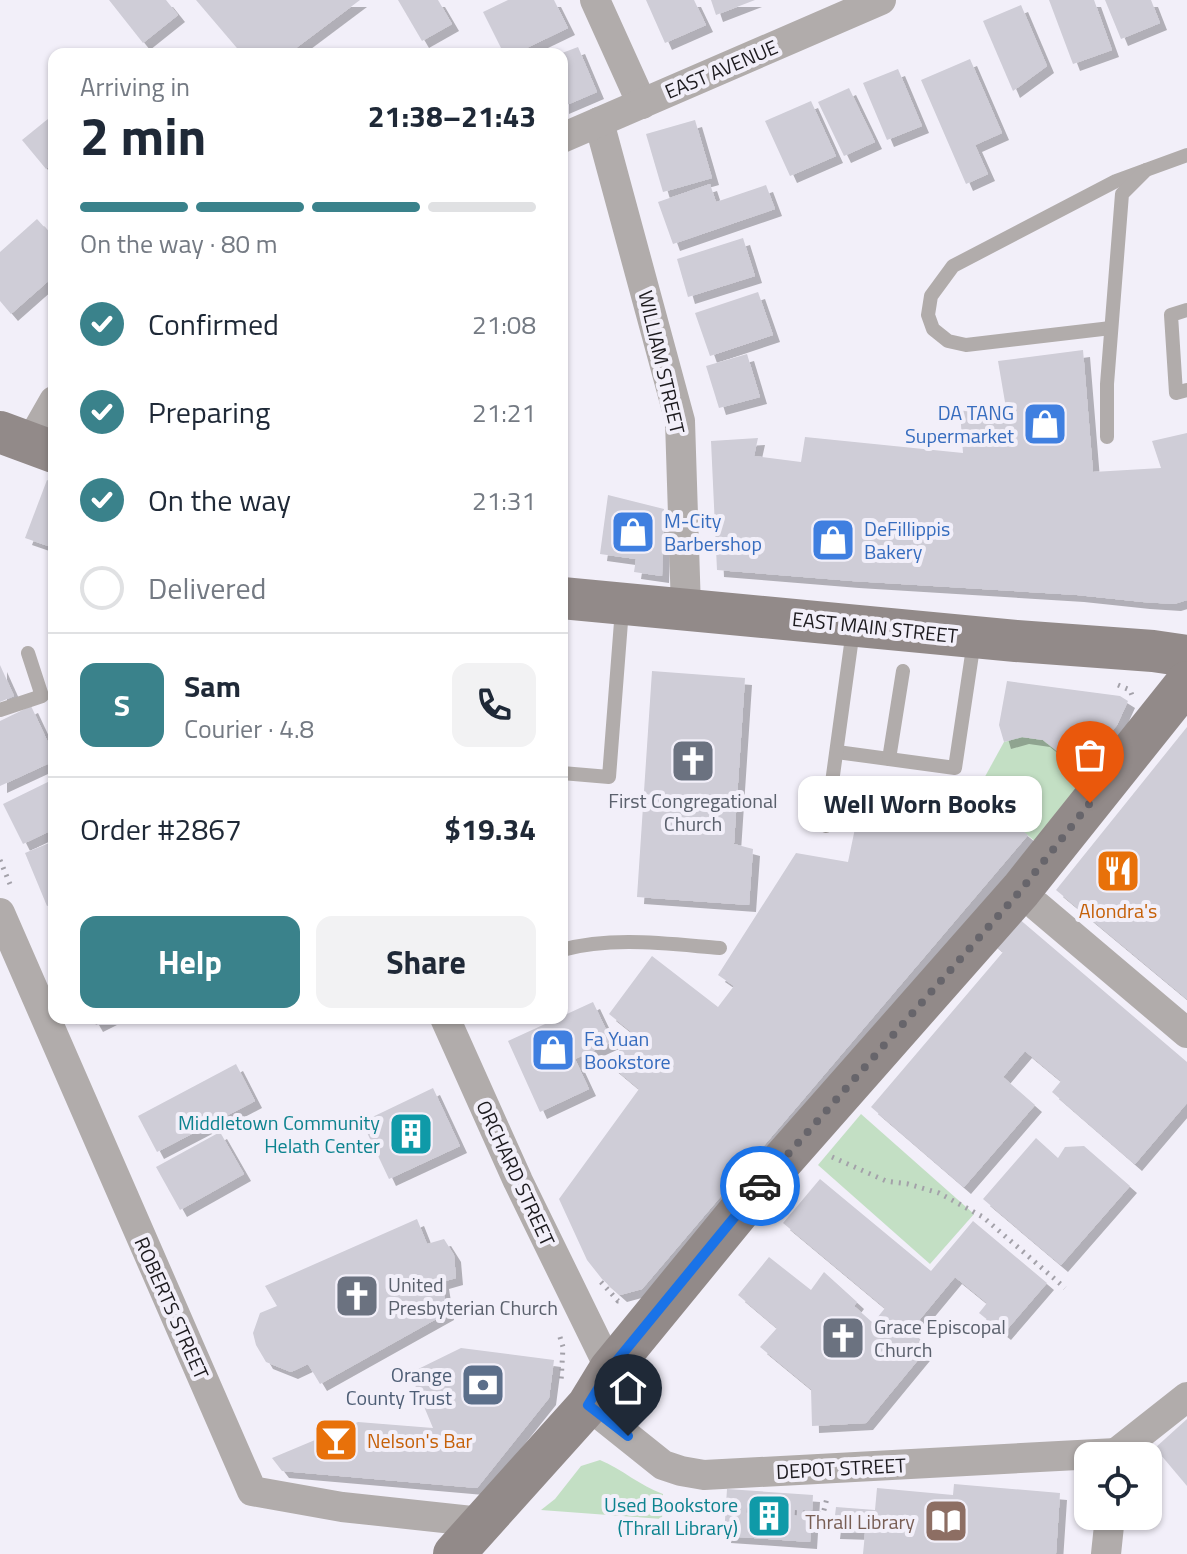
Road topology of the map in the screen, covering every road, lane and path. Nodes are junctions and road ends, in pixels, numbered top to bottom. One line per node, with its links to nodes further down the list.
1 (595, 0): 3 (street)
2 (881, 0): 3 (street, EAST AVENUE)
3 (642, 104): 4 (street, EAST AVENUE)
4 (599, 122): 5 (street, EAST AVENUE); 16 (street, WILLIAM STREET)
5 (568, 135)
6 (1187, 155): 7 (lane)
7 (1146, 170): 9 (lane); 9 (lane)
8 (1187, 310): 10 (lane)
9 (1111, 328): 12 (lane)
10 (1187, 390)
11 (48, 410): 13 (street)
12 (1107, 437)
13 (28, 442)
14 (568, 599): 15 (main road, EAST MAIN STREET)
15 (622, 605): 16 (main road, EAST MAIN STREET); 28 (lane)
16 (686, 609): 17 (main road, EAST MAIN STREET)
17 (854, 625): 18 (main road, EAST MAIN STREET); 26 (lane)
18 (974, 637): 20 (main road, EAST MAIN STREET); 27 (lane)
19 (28, 653): 25 (lane)
20 (1187, 656)
21 (903, 671): 27 (lane)
22 (1187, 682): 43 (main road)
23 (1105, 683): 24 (path)
24 (1132, 706)
25 (0, 710)
26 (837, 752): 27 (lane); 29 (lane)
27 (889, 759)
28 (568, 774)
29 (826, 826)
30 (1037, 906): 37 (street)
31 (0, 913): 34 (street, ROBERTS STREET)
32 (720, 948): 33 (lane)
33 (568, 949)
34 (48, 1023)
35 (48, 1024): 48 (street, ROBERTS STREET)
36 (448, 1024): 43 (street, ORCHARD STREET)
37 (1187, 1033)
38 (827, 1155): 39 (path)
39 (1065, 1288)
40 (618, 1301): 41 (path)
41 (635, 1302)
42 (559, 1333): 44 (path)
43 (610, 1369): 44 (main road)
44 (574, 1395): 47 (street, DEPOT STREET); 48 (main road)
45 (1187, 1397): 46 (street)
46 (1131, 1442)
47 (1074, 1456)
48 (481, 1522): 50 (main road)
49 (1109, 1530): 51 (street)
50 (454, 1554)
51 (1106, 1554)

